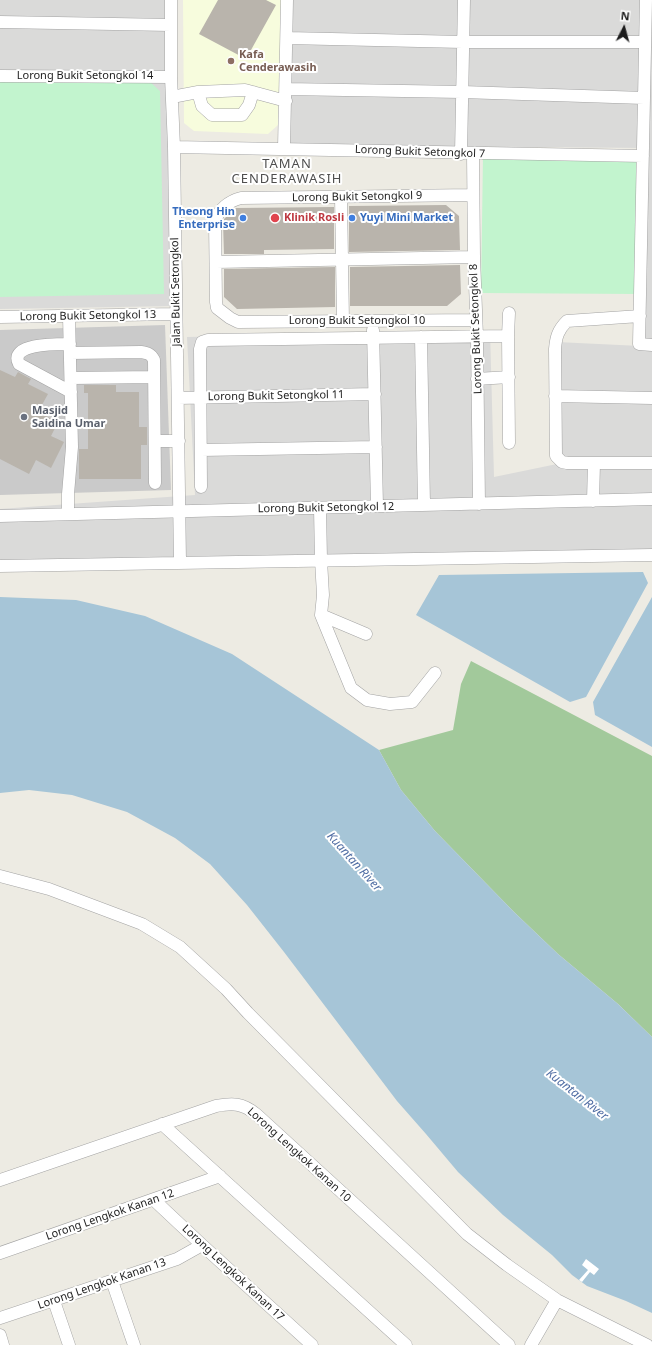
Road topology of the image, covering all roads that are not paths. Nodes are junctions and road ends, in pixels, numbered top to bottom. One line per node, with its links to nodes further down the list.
1 (172, 0): 6 (street, Jalan Bukit Setongkol)
2 (287, 0): 7 (street)
3 (464, 0): 8 (street)
4 (646, 0): 9 (street)
5 (0, 22): 6 (street)
6 (171, 25): 11 (street, Jalan Bukit Setongkol)
7 (287, 38): 8 (street); 15 (street)
8 (463, 42): 9 (street); 14 (street)
9 (645, 42): 17 (street)
10 (0, 76): 11 (street, Lorong Bukit Setongkol 14)
11 (171, 77): 16 (street, Jalan Bukit Setongkol)
12 (198, 92): 13 (street); 13 (street); 16 (street)
13 (253, 92): 15 (street)
14 (462, 92): 15 (street); 17 (street); 20 (street)
15 (286, 95): 19 (street)
16 (172, 97): 18 (street, Jalan Bukit Setongkol)
17 (646, 100): 22 (street)
18 (174, 147): 19 (street, Lorong Bukit Setongkol 7); 31 (street, Jalan Bukit Setongkol)
19 (284, 148): 20 (street, Lorong Bukit Setongkol 7)
20 (461, 154): 21 (street, Lorong Bukit Setongkol 7)
21 (473, 154): 22 (street, Lorong Bukit Setongkol 7); 23 (street, Lorong Bukit Setongkol 8)
22 (642, 156): 25 (street)
23 (473, 195): 24 (street, Lorong Bukit Setongkol 9); 26 (street, Lorong Bukit Setongkol 8)
24 (341, 197): 27 (street); 28 (street, Lorong Bukit Setongkol 9)
25 (646, 235): 29 (street)
26 (474, 257): 27 (street); 35 (street, Lorong Bukit Setongkol 8)
27 (343, 259): 28 (street); 36 (street)
28 (216, 262): 36 (street, Lorong Bukit Setongkol 10)
29 (646, 287): 33 (street)
30 (509, 313): 39 (street)
31 (176, 314): 32 (street, Lorong Bukit Setongkol 13); 52 (street, Jalan Bukit Setongkol)
32 (69, 316): 34 (street, Lorong Bukit Setongkol 13); 43 (street)
33 (640, 316): 42 (street); 50 (street)
34 (0, 318)
35 (476, 320): 37 (street, Lorong Bukit Setongkol 10); 38 (street, Lorong Bukit Setongkol 8)
36 (343, 321): 37 (street, Lorong Bukit Setongkol 10)
37 (372, 321): 41 (street)
38 (477, 336): 39 (street); 40 (street); 47 (street, Lorong Bukit Setongkol 8)
39 (508, 336): 45 (street)
40 (421, 337): 41 (street); 66 (street)
41 (373, 338): 49 (street); 51 (street)
42 (652, 345)
43 (70, 348): 44 (street); 46 (street); 48 (street)
44 (154, 377): 46 (street); 54 (street)
45 (509, 377): 47 (street); 56 (street)
46 (71, 378): 48 (street)
47 (477, 378): 65 (street, Lorong Bukit Setongkol 8)
48 (71, 392): 70 (street)
49 (375, 394): 51 (street, Lorong Bukit Setongkol 11); 57 (street)
50 (555, 396): 53 (street); 59 (street)
51 (201, 397): 52 (street, Lorong Bukit Setongkol 11); 58 (street)
52 (178, 398): 55 (street, Jalan Bukit Setongkol)
53 (652, 398)
54 (155, 441): 55 (street); 61 (street)
55 (179, 441): 69 (street, Jalan Bukit Setongkol)
56 (509, 443)
57 (376, 447): 58 (street); 67 (street)
58 (201, 450): 62 (street)
59 (594, 463): 60 (street); 64 (street)
60 (652, 463)
61 (155, 483)
62 (201, 487)
63 (652, 500): 64 (street, Lorong Bukit Setongkol 12)
64 (593, 501): 65 (street, Lorong Bukit Setongkol 12)
65 (479, 504): 66 (street, Lorong Bukit Setongkol 12)
66 (424, 505): 67 (street, Lorong Bukit Setongkol 12)
67 (377, 506): 68 (street, Lorong Bukit Setongkol 12)
68 (320, 508): 69 (street, Lorong Bukit Setongkol 12); 73 (street)
69 (180, 511): 70 (street, Lorong Bukit Setongkol 12); 74 (street, Jalan Bukit Setongkol)
70 (68, 514): 71 (street, Lorong Bukit Setongkol 12)
71 (0, 516)
72 (652, 555): 73 (street)
73 (321, 560): 74 (street); 76 (street)
74 (180, 562): 75 (street)
75 (0, 566)
76 (321, 615): 77 (street); 78 (street)
77 (366, 634)
78 (435, 673)
79 (0, 876): 87 (street)
80 (162, 1124): 81 (street); 82 (street, Lorong Lengkok Kanan 10); 96 (street, Lorong Lengkok Kanan 10)
81 (220, 1176): 83 (street, Lorong Lengkok Kanan 12); 95 (street)
82 (0, 1180)
83 (154, 1200): 84 (street, Lorong Lengkok Kanan 17); 85 (street, Lorong Lengkok Kanan 12)
84 (202, 1245): 86 (street, Lorong Lengkok Kanan 13); 94 (street, Lorong Lengkok Kanan 17)
85 (0, 1253)
86 (112, 1281): 88 (street, Lorong Lengkok Kanan 13); 93 (street)
87 (557, 1300): 97 (street); 98 (street)
88 (54, 1301): 89 (street, Lorong Lengkok Kanan 13); 92 (street)
89 (0, 1318)
90 (0, 1335): 91 (street)
91 (3, 1345)
92 (69, 1345)
93 (134, 1345)
94 (312, 1345)
95 (406, 1345)
96 (509, 1345)
97 (531, 1345)
98 (647, 1345)

